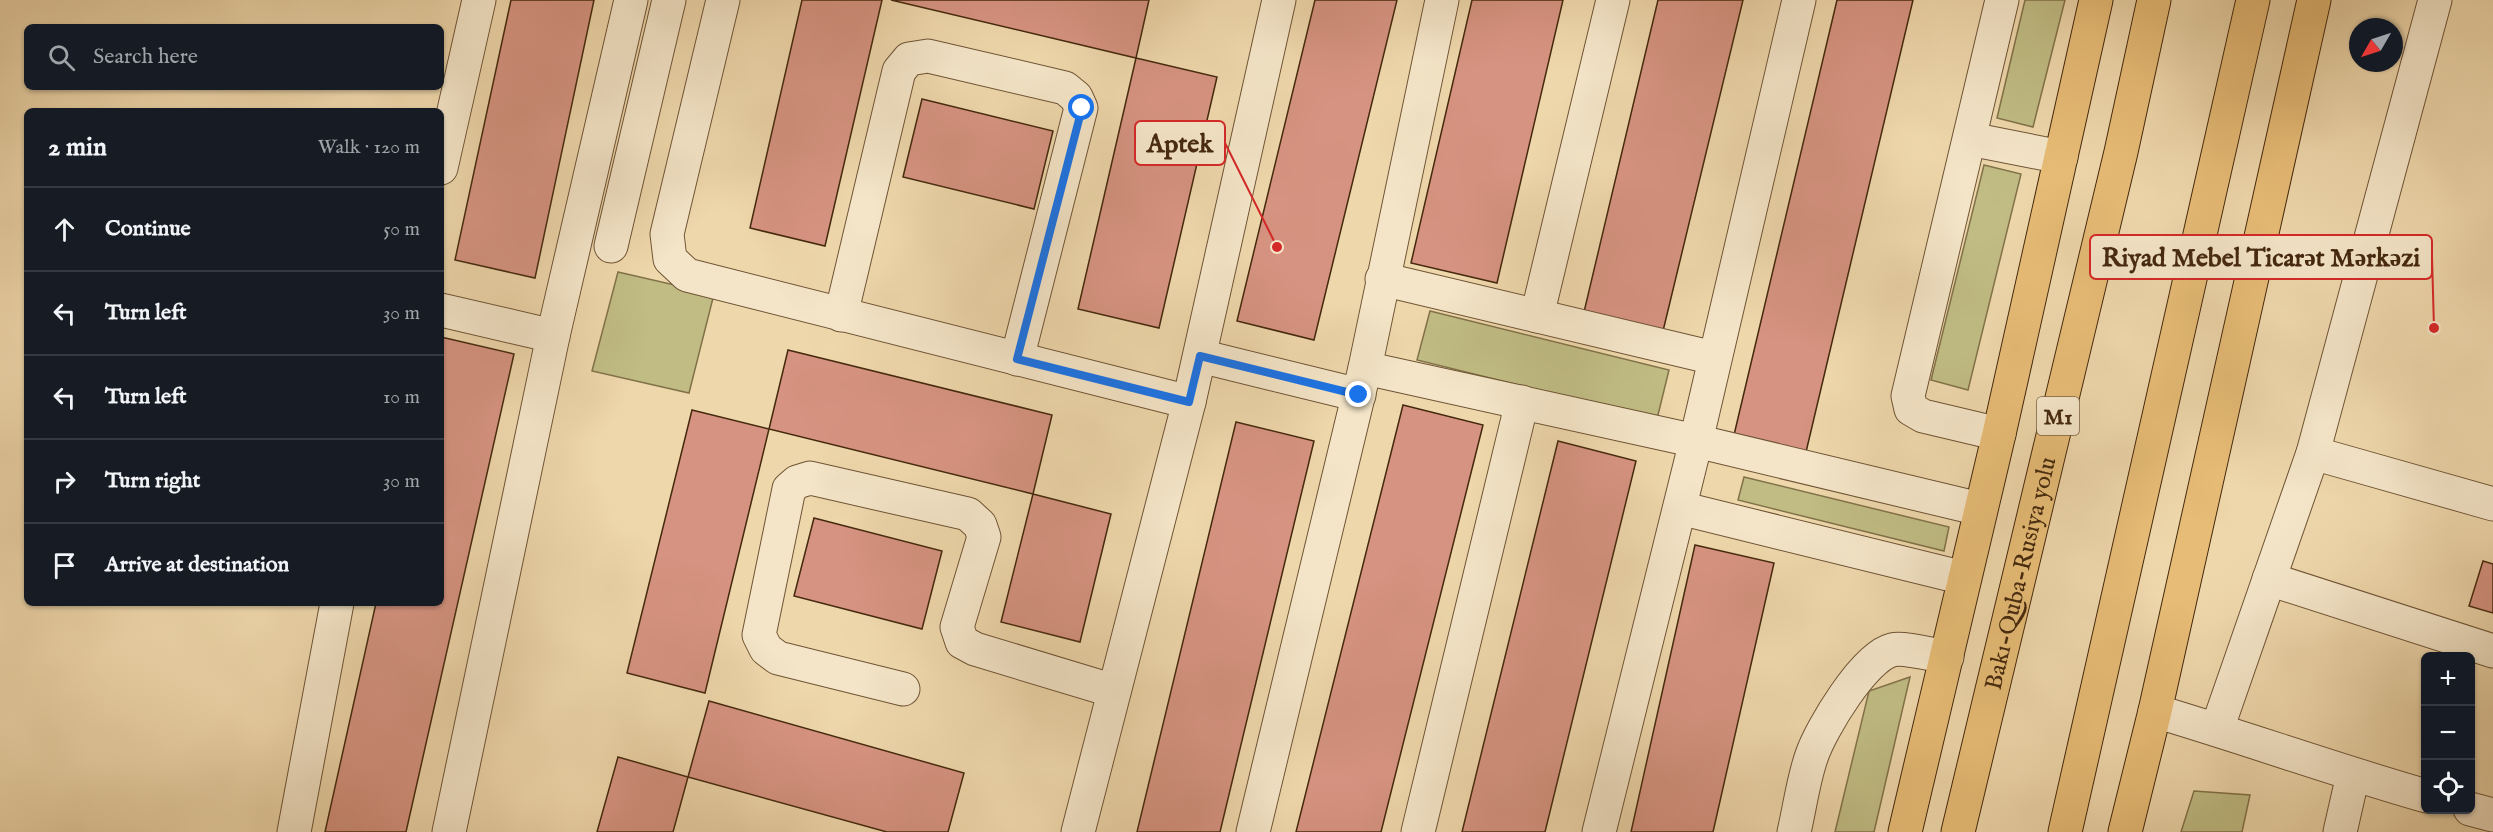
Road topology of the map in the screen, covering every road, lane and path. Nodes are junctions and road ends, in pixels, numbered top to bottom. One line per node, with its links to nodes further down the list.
1 (479, 0): 16 (lane)
2 (631, 0): 23 (lane)
3 (669, 0): 18 (lane)
4 (723, 0): 21 (lane)
5 (1279, 0): 24 (lane)
6 (1442, 0): 19 (lane)
7 (1613, 0): 22 (lane)
8 (1799, 0): 25 (lane)
9 (2002, 0): 15 (lane)
10 (2096, 0): 17 (highway)
11 (2154, 0): 57 (highway, Bakı-Quba-Rusiya yolu / M1)
12 (2253, 0): 58 (highway)
13 (2314, 0): 43 (highway)
14 (2435, 0): 32 (lane)
15 (1970, 139): 17 (lane); 30 (lane)
16 (444, 155)
17 (2061, 158): 30 (highway)
18 (611, 246)
19 (1382, 279): 22 (lane); 27 (lane)
20 (444, 311): 23 (lane)
21 (841, 315): 26 (lane); 26 (lane)
22 (1536, 316): 25 (lane)
23 (553, 336): 50 (lane)
24 (1200, 356): 27 (lane); 28 (lane)
25 (1714, 358): 31 (lane)
26 (1017, 359): 28 (lane)
27 (1362, 381): 29 (lane); 52 (lane)
28 (1189, 402): 42 (lane)
29 (1522, 402): 31 (lane); 53 (lane)
30 (1999, 434): 35 (highway)
31 (1696, 441): 34 (lane); 35 (lane)
32 (2313, 453): 33 (lane); 37 (lane)
33 (2493, 504)
34 (1680, 508): 36 (lane); 54 (lane)
35 (1980, 509): 36 (highway)
36 (1965, 578): 40 (highway)
37 (2269, 579): 39 (lane); 44 (lane)
38 (336, 606): 49 (lane)
39 (2493, 651)
40 (1947, 657): 55 (lane); 56 (highway)
41 (903, 689): 42 (lane)
42 (1114, 691): 51 (lane)
43 (2155, 711): 44 (lane); 59 (highway)
44 (2217, 729): 45 (lane)
45 (2353, 775): 46 (lane); 60 (lane)
46 (2421, 795)
47 (2475, 810): 48 (lane)
48 (2493, 815)
49 (294, 832)
50 (449, 832)
51 (1078, 832)
52 (1252, 832)
53 (1418, 832)
54 (1599, 832)
55 (1794, 832)
56 (1905, 832)
57 (1958, 832)
58 (2065, 832)
59 (2125, 832)
60 (2340, 832)

